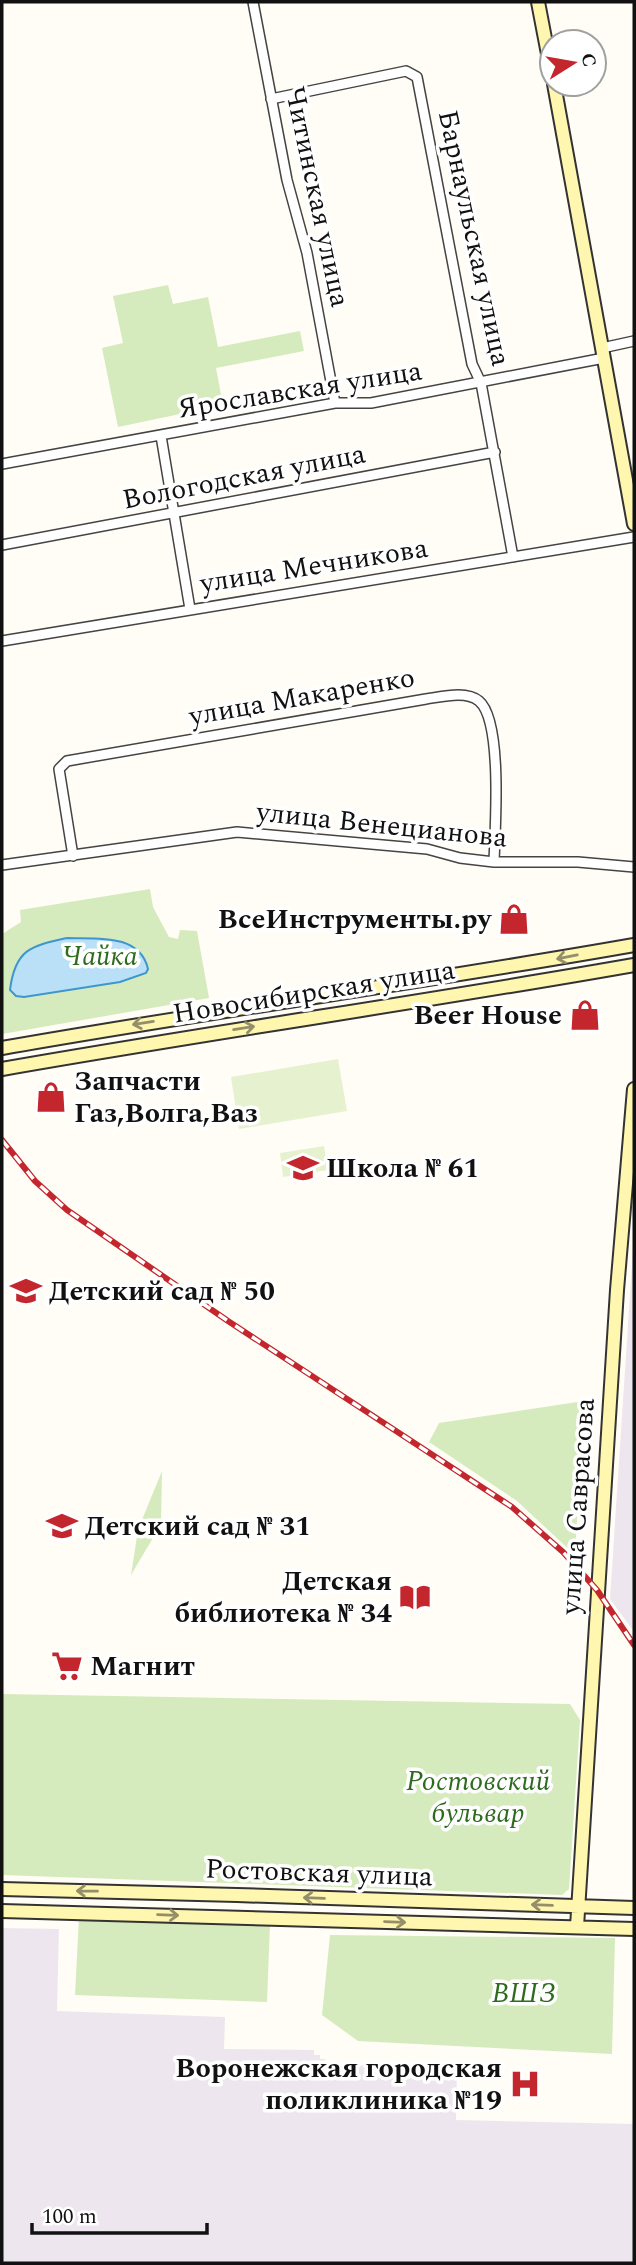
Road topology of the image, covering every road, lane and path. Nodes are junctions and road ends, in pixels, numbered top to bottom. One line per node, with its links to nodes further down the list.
1 (253, 2): 5 (street, Читинская улица)
2 (538, 2): 3 (street)
3 (543, 28)
4 (557, 98): 7 (street)
5 (271, 99): 8 (street, Барнаульская улица); 9 (street, Читинская улица)
6 (634, 341): 7 (street, Ярославская улица)
7 (603, 353): 8 (street, Ярославская улица); 14 (street)
8 (481, 383): 9 (street, Ярославская улица); 11 (street, Барнаульская улица)
9 (335, 403): 10 (street, Ярославская улица)
10 (161, 436): 12 (street, Ярославская улица); 13 (street)
11 (495, 452): 13 (street, Вологодская улица); 17 (street, Барнаульская улица)
12 (2, 464)
13 (174, 513): 16 (street, Вологодская улица); 18 (street)
14 (634, 524)
15 (634, 537): 17 (street, улица Мечникова)
16 (2, 545)
17 (513, 557): 18 (street, улица Мечникова)
18 (190, 609): 19 (street, улица Мечникова)
19 (2, 641)
20 (73, 856): 21 (street, улица Венецианова); 21 (street, улица Макаренко); 22 (street, улица Венецианова)
21 (494, 862): 23 (street, улица Венецианова)
22 (2, 865)
23 (634, 867)
24 (634, 945): 26 (street, Новосибирская улица, one-way to 26)
25 (634, 964): 27 (street, Новосибирская улица, one-way to 25)
26 (2, 1048)
27 (2, 1069)
28 (634, 1089): 30 (street, улица Саврасова)
29 (2, 1889): 30 (street, Ростовская улица, one-way to 29)
30 (579, 1906): 31 (street, Ростовская улица); 33 (street, улица Саврасова)
31 (634, 1908)
32 (2, 1911): 33 (street, Ростовская улица, one-way to 33)
33 (577, 1927): 34 (street, Ростовская улица)
34 (634, 1929)

